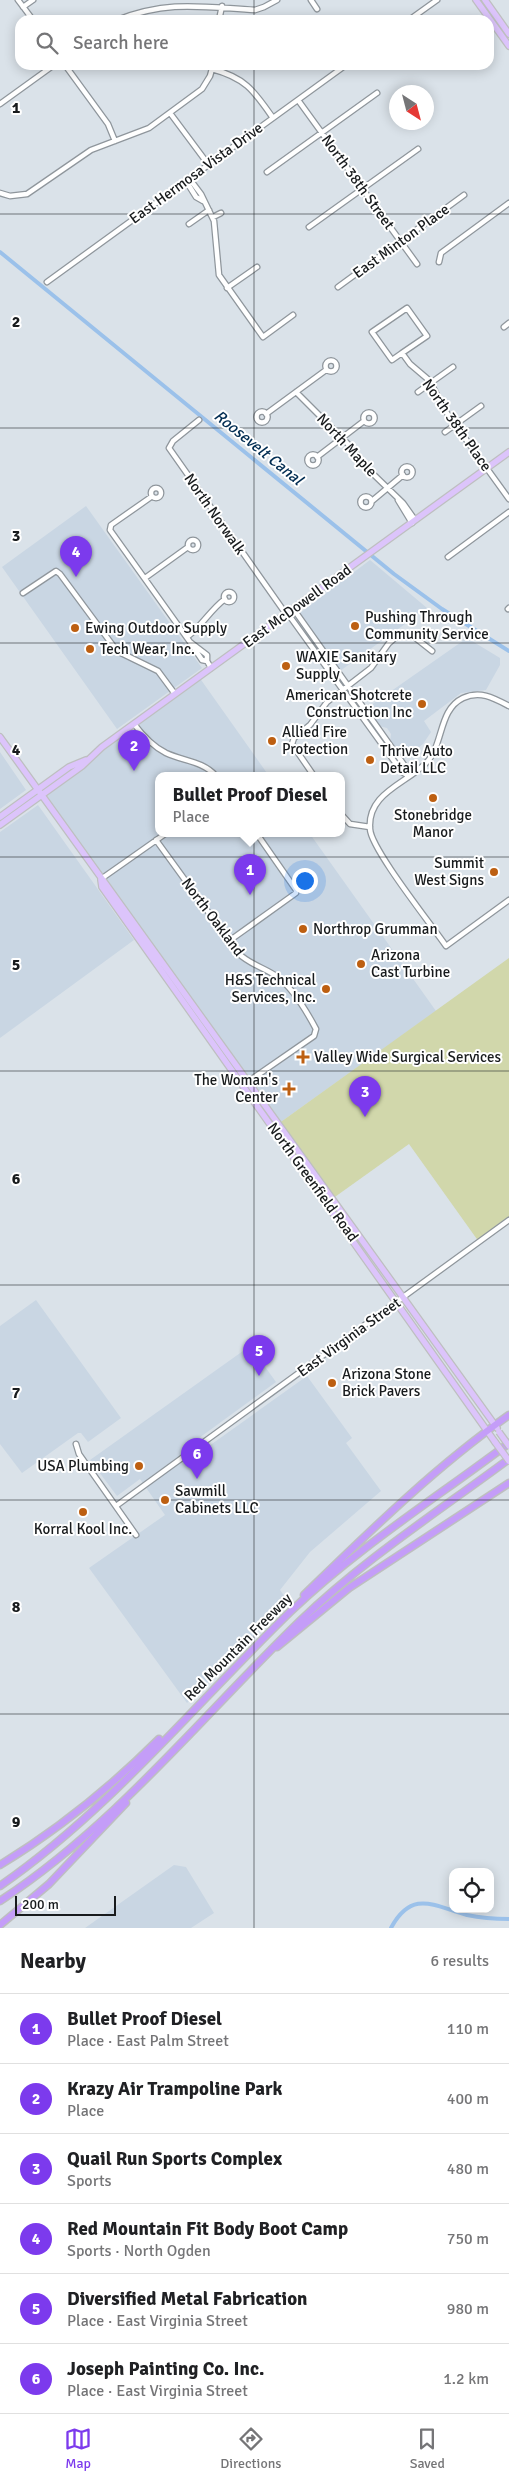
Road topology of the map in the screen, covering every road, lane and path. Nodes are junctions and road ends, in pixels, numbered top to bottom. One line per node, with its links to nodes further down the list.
1 (18, 0): 10 (street)
2 (33, 0): 10 (street)
3 (188, 0): 9 (street); 13 (street)
4 (277, 0): 9 (street)
5 (311, 0): 11 (street)
6 (437, 0): 15 (street)
7 (476, 0): 16 (main road)
8 (485, 0): 18 (main road)
9 (222, 6): 14 (street)
10 (23, 7): 12 (street)
11 (317, 9)
12 (29, 15)
13 (127, 15)
14 (220, 15)
15 (416, 15)
16 (487, 15)
17 (494, 25): 19 (main road)
18 (509, 34)
19 (509, 46)
20 (47, 70): 27 (street)
21 (69, 70): 31 (street)
22 (211, 70): 28 (street)
23 (219, 70): 29 (street)
24 (339, 70): 26 (street, East Hermosa Vista Drive)
25 (376, 93): 30 (street)
26 (298, 100): 29 (street, East Hermosa Vista Drive); 30 (street, North 38th Street)
27 (0, 104)
28 (170, 113): 31 (street); 33 (street)
29 (273, 118): 33 (street, East Hermosa Vista Drive)
30 (322, 132): 34 (street); 36 (street, North 38th Street)
31 (115, 140): 37 (street)
32 (418, 149): 36 (street)
33 (208, 164): 35 (street, East Hermosa Vista Drive)
34 (267, 172)
35 (187, 180): 40 (street); 49 (street, East Hermosa Vista Drive)
36 (362, 189): 44 (street); 45 (street, North 38th Street)
37 (0, 193)
38 (464, 195): 45 (street, East Minton Place)
39 (509, 203): 46 (street)
40 (209, 210): 42 (street); 43 (street)
41 (221, 213): 42 (street)
42 (213, 216): 51 (street)
43 (189, 224)
44 (309, 227)
45 (401, 241): 47 (street, North 38th Street); 50 (street, East Minton Place)
46 (439, 262)
47 (417, 264)
48 (257, 267): 51 (street)
49 (47, 282)
50 (338, 286)
51 (227, 288): 52 (street)
52 (293, 315)
53 (509, 323): 54 (street)
54 (504, 327)
55 (402, 353): 55 (street); 58 (street, North 38th Place)
56 (453, 367): 58 (street)
57 (326, 370): 59 (street)
58 (430, 383): 60 (street); 65 (street, North 38th Place)
59 (296, 392): 62 (street); 67 (street, North Maple)
60 (418, 392)
61 (481, 406): 65 (street)
62 (266, 414)
63 (199, 420): 83 (street, North Norwalk)
64 (364, 421): 67 (street)
65 (456, 425): 66 (street); 70 (street, North 38th Place)
66 (445, 432)
67 (342, 438): 69 (street); 72 (street, North Maple)
68 (509, 452): 70 (main road, East McDowell Road)
69 (318, 457)
70 (487, 468): 74 (street, North 38th Place); 77 (main road, East McDowell Road)
71 (403, 476): 72 (street)
72 (388, 489): 75 (street); 77 (street, North Maple)
73 (152, 496): 80 (street)
74 (509, 499)
75 (372, 501)
76 (509, 512): 79 (street)
77 (414, 521): 83 (main road, East McDowell Road)
78 (188, 548): 80 (street)
79 (448, 557)
80 (145, 578): 84 (street)
81 (23, 593): 88 (street)
82 (224, 599): 84 (street)
83 (288, 612): 86 (main road, East McDowell Road); 87 (street, North Norwalk)
84 (187, 637): 86 (street)
85 (432, 651): 87 (street)
86 (211, 668): 88 (main road, East McDowell Road)
87 (345, 687): 93 (street); 94 (street, North Norwalk)
88 (175, 694): 90 (main road, East McDowell Road)
89 (509, 706): 94 (street)
90 (134, 724): 92 (street); 95 (main road, East McDowell Road)
91 (0, 738): 95 (main road, North Greenfield Road)
92 (211, 772)
93 (311, 772)
94 (409, 776): 99 (street)
95 (39, 793): 96 (main road, East McDowell Road); 98 (main road, East McDowell Road); 103 (main road, North Greenfield Road)
96 (0, 818)
97 (345, 818): 99 (street)
98 (0, 825)
99 (370, 827): 104 (street)
100 (160, 837): 102 (street)
101 (258, 837): 105 (street)
102 (156, 840): 103 (street); 105 (street, North Oakland)
103 (101, 880): 106 (main road, North Greenfield Road); 107 (main road, North Greenfield Road)
104 (509, 900)
105 (229, 941): 108 (street, North Oakland)
106 (170, 981): 107 (main road); 108 (main road, North Greenfield Road)
107 (193, 1004): 108 (main road, North Greenfield Road)
108 (246, 1083): 110 (main road, North Greenfield Road)
109 (509, 1220): 110 (street, East Virginia Street)
110 (400, 1299): 112 (main road, North Greenfield Road); 113 (main road, North Greenfield Road); 118 (street, East Virginia Street)
111 (509, 1415): 112 (highway)
112 (494, 1425): 113 (highway); 115 (main road, North Greenfield Road, bridge)
113 (487, 1431): 116 (main road, North Greenfield Road, bridge); 120 (highway)
114 (76, 1444): 118 (street)
115 (509, 1444): 120 (highway, Red Mountain Freeway)
116 (509, 1460): 121 (highway, Red Mountain Freeway)
117 (509, 1482): 121 (highway)
118 (116, 1506): 119 (street)
119 (136, 1535)
120 (292, 1610): 122 (highway, Red Mountain Freeway)
121 (266, 1655): 123 (highway, Red Mountain Freeway)
122 (196, 1706): 124 (highway); 125 (highway, Red Mountain Freeway)
123 (142, 1784): 126 (highway, Red Mountain Freeway); 127 (highway)
124 (0, 1865)
125 (0, 1886)
126 (0, 1901)
127 (0, 1926)

